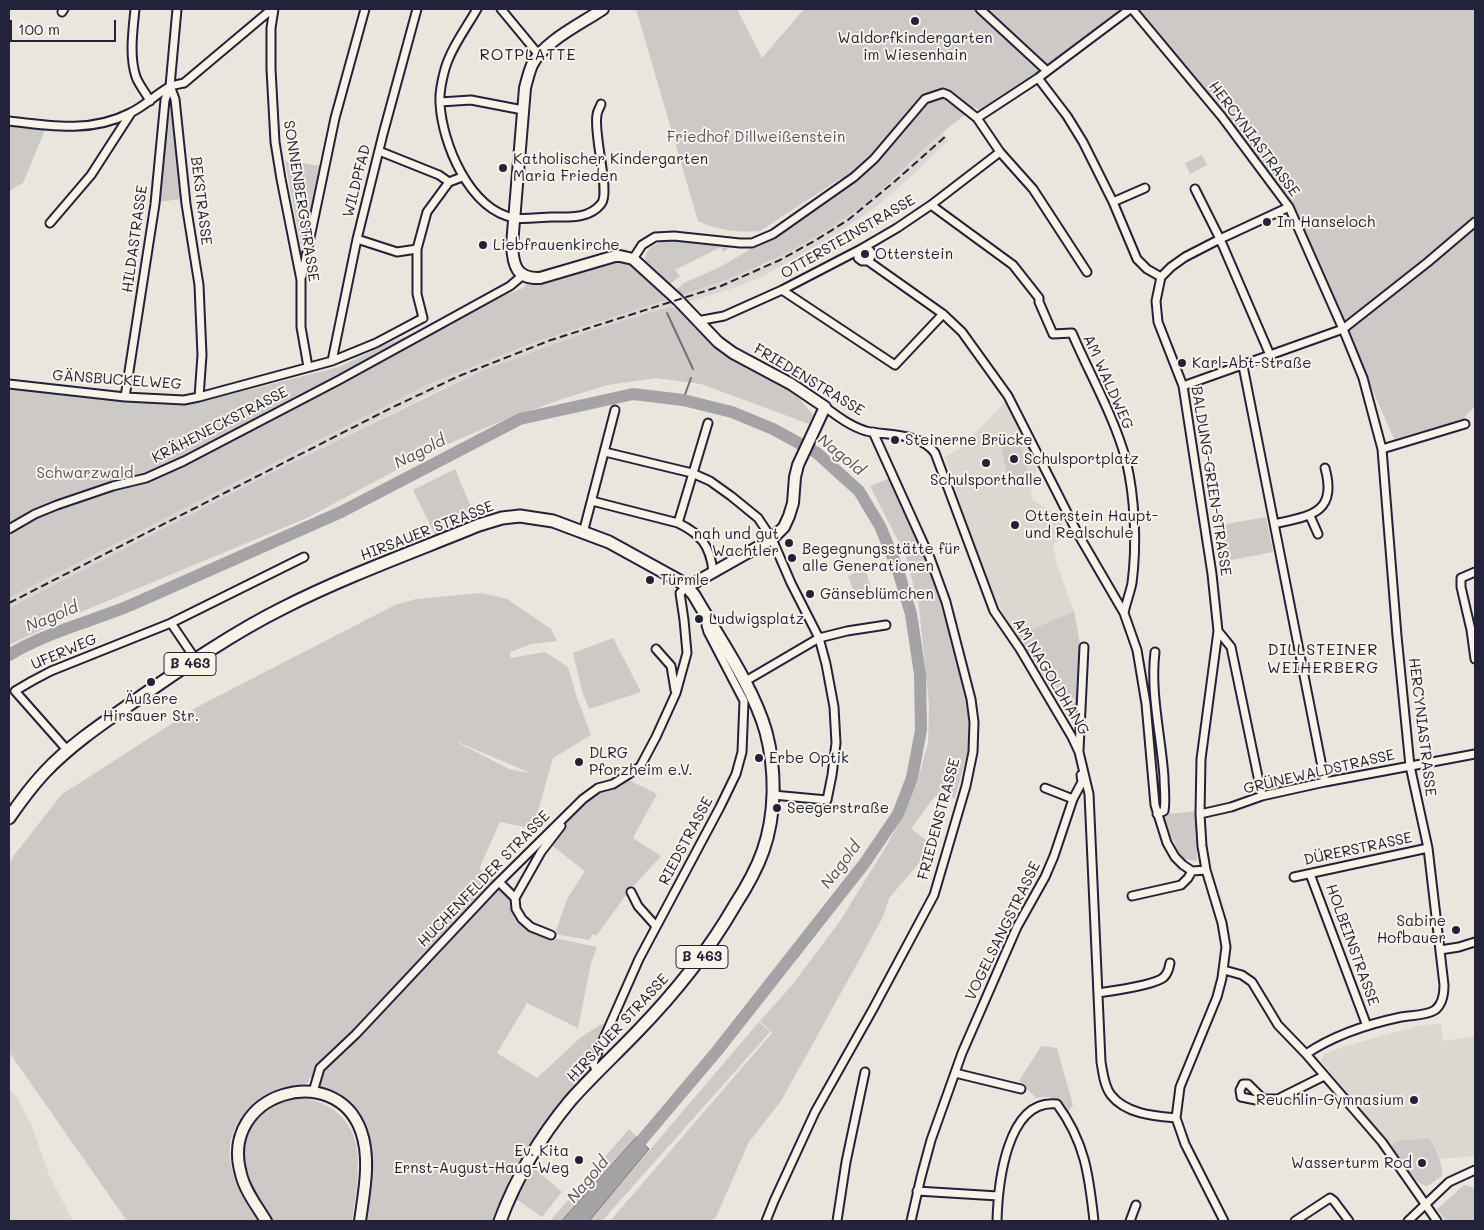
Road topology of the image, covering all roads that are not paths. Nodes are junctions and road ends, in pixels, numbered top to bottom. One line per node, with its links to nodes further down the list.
1 (135, 9): 15 (street)
2 (177, 9): 14 (street, BEKSTRASSE)
3 (273, 9): 14 (street); 42 (street, SONNENBERGSTRASSE)
4 (366, 9): 42 (street)
5 (417, 9): 22 (street, WILDPFAD)
6 (477, 9): 16 (street)
7 (501, 9): 11 (street)
8 (980, 9): 12 (street)
9 (1131, 9): 12 (street); 30 (street, HERCYNIASTRASSE)
10 (597, 11): 11 (street)
11 (539, 55): 18 (street)
12 (1046, 70): 13 (street)
13 (1038, 78): 20 (street); 28 (street)
14 (170, 86): 15 (street); 55 (street, HILDASTRASSE); 56 (street, BEKSTRASSE)
15 (150, 101): 19 (street)
16 (440, 102): 18 (street); 24 (street)
17 (601, 104): 31 (street)
18 (523, 110): 31 (street)
19 (131, 113): 21 (street); 33 (street)
20 (977, 118): 23 (street); 38 (street)
21 (9, 120)
22 (379, 151): 25 (street); 34 (street, WILDPFAD)
23 (1000, 152): 29 (street, OTTERSTEINSTRASSE); 39 (street)
24 (462, 176): 25 (street); 31 (street)
25 (449, 182): 36 (street)
26 (1145, 188): 28 (street)
27 (1195, 189): 35 (street)
28 (1112, 202): 41 (street)
29 (931, 205): 37 (street, OTTERSTEINSTRASSE); 78 (street, AM WALDWEG)
30 (1289, 207): 35 (street); 48 (street, HERCYNIASTRASSE)
31 (514, 218): 40 (street)
32 (1475, 222): 48 (street)
33 (50, 224)
34 (357, 239): 36 (street); 50 (street, WILDPFAD)
35 (1220, 239): 41 (street); 49 (street)
36 (417, 249): 45 (street)
37 (861, 249): 43 (street, OTTERSTEINSTRASSE); 44 (street)
38 (633, 259): 40 (street); 46 (street, FRIEDENSTRASSE)
39 (1087, 272)
40 (523, 275): 47 (street, KRÄHENECKSTRASSE)
41 (1161, 277): 54 (street, BALDUNG-GRIEN-STRASSE)
42 (301, 280): 52 (street, SONNENBERGSTRASSE)
43 (782, 290): 44 (street); 46 (street, OTTERSTEINSTRASSE)
44 (943, 314): 78 (street)
45 (423, 318): 47 (street); 50 (street, GÄNSBUCKELWEG)
46 (697, 321): 57 (street, FRIEDENSTRASSE)
47 (436, 326): 70 (street, KRÄHENECKSTRASSE)
48 (1343, 329): 49 (street); 62 (street, HERCYNIASTRASSE)
49 (1270, 356): 51 (street)
50 (332, 361): 52 (street, GÄNSBUCKELWEG)
51 (1243, 366): 54 (street); 69 (street)
52 (308, 367): 56 (street, GÄNSBUCKELWEG)
53 (9, 384): 55 (street, GÄNSBUCKELWEG)
54 (1183, 386): 82 (street, BALDUNG-GRIEN-STRASSE)
55 (125, 397): 56 (street, GÄNSBUCKELWEG)
56 (199, 398)
57 (825, 407): 61 (street, FRIEDENSTRASSE); 73 (street)
58 (615, 410): 63 (street)
59 (708, 423): 65 (street)
60 (1465, 424): 62 (street)
61 (873, 432): 92 (street, AM NAGOLDHANG); 138 (street, FRIEDENSTRASSE)
62 (1382, 449): 94 (street, HERCYNIASTRASSE)
63 (604, 452): 65 (street); 66 (street)
64 (1325, 468): 67 (street)
65 (692, 473): 68 (street); 73 (street)
66 (592, 502): 68 (street); 71 (street)
67 (1310, 516): 69 (street); 72 (street)
68 (678, 523): 75 (street)
69 (1274, 524): 95 (street)
70 (9, 530)
71 (584, 533): 77 (main road, HIRSAUER STRASSE / B 463); 87 (main road, HIRSAUER STRASSE / B 463)
72 (1318, 534)
73 (772, 539): 75 (street); 83 (street)
74 (304, 557): 80 (street, UFERWEG)
75 (713, 571): 77 (street)
76 (1475, 572): 88 (street)
77 (687, 587): 79 (main road, HIRSAUER STRASSE / B 463); 90 (street, HUCHENFELDER STRASSE)
78 (1124, 613): 100 (street)
79 (707, 618): 89 (main road, HIRSAUER STRASSE / B 463); 113 (street, RIEDSTRASSE)
80 (171, 623): 87 (street); 91 (street, UFERWEG)
81 (886, 625): 83 (street)
82 (1218, 631): 98 (street); 101 (street, BALDUNG-GRIEN-STRASSE)
83 (819, 638): 89 (street); 97 (street)
84 (1084, 647): 92 (street)
85 (656, 649): 90 (street)
86 (1154, 652): 100 (street)
87 (196, 660): 91 (main road, HIRSAUER STRASSE / B 463)
88 (1475, 660)
89 (744, 682): 97 (main road, HIRSAUER STRASSE / B 463)
90 (676, 693): 102 (street, HUCHENFELDER STRASSE)
91 (68, 750): 103 (main road, HIRSAUER STRASSE / B 463)
92 (1079, 752): 99 (street, VOGELSANGSTRASSE); 119 (street, AM NAGOLDHANG)
93 (1475, 754): 94 (street, GRÜNEWALDSTRASSE)
94 (1410, 766): 95 (street, GRÜNEWALDSTRASSE); 104 (street, HERCYNIASTRASSE)
95 (1326, 782): 98 (street, GRÜNEWALDSTRASSE)
96 (1045, 788): 99 (street)
97 (773, 795): 122 (main road, HIRSAUER STRASSE / B 463)
98 (1262, 796): 101 (street, GRÜNEWALDSTRASSE)
99 (1073, 800): 124 (street, VOGELSANGSTRASSE)
100 (1157, 814): 106 (street)
101 (1200, 814): 105 (street, BALDUNG-GRIEN-STRASSE)
102 (565, 817): 109 (street, HUCHENFELDER STRASSE); 112 (street)
103 (9, 818)
104 (1428, 848): 107 (street, DÜRERSTRASSE); 116 (street, HERCYNIASTRASSE)
105 (1206, 870): 106 (street); 118 (street, BALDUNG-GRIEN-STRASSE)
106 (1192, 871): 111 (street)
107 (1310, 874): 108 (street, DÜRERSTRASSE); 120 (street, HOLBEINSTRASSE)
108 (1294, 877)
109 (499, 882): 112 (street); 127 (street, HUCHENFELDER STRASSE)
110 (630, 892): 113 (street)
111 (1132, 896)
112 (515, 898): 114 (street)
113 (656, 926): 122 (street, RIEDSTRASSE)
114 (550, 935)
115 (1475, 942): 116 (street)
116 (1440, 950): 120 (street, HERCYNIASTRASSE)
117 (1170, 963): 119 (street)
118 (1224, 970): 121 (street); 129 (street, BALDUNG-GRIEN-STRASSE)
119 (1098, 993): 129 (street, AM NAGOLDHANG)
120 (1367, 1026): 121 (street)
121 (1306, 1054): 125 (street)
122 (597, 1072): 137 (main road, HIRSAUER STRASSE / B 463)
123 (865, 1072): 139 (street)
124 (955, 1073): 126 (street); 131 (street, VOGELSANGSTRASSE)
125 (1324, 1076): 128 (street); 133 (street)
126 (1021, 1089)
127 (313, 1092): 135 (street); 136 (street)
128 (1262, 1099)
129 (1176, 1118): 144 (street)
130 (1475, 1170): 133 (street)
131 (917, 1191): 132 (street); 140 (street, VOGELSANGSTRASSE)
132 (998, 1196): 141 (street); 142 (street)
133 (1424, 1204): 147 (street); 148 (street)
134 (1136, 1205): 143 (street)
135 (266, 1221)
136 (360, 1221)
137 (500, 1221)
138 (766, 1221)
139 (837, 1221)
140 (912, 1221)
141 (997, 1221)
142 (1094, 1221)
143 (1130, 1221)
144 (1224, 1221)
145 (1295, 1221): 146 (street)
146 (1349, 1221)
147 (1408, 1221)
148 (1437, 1221)

